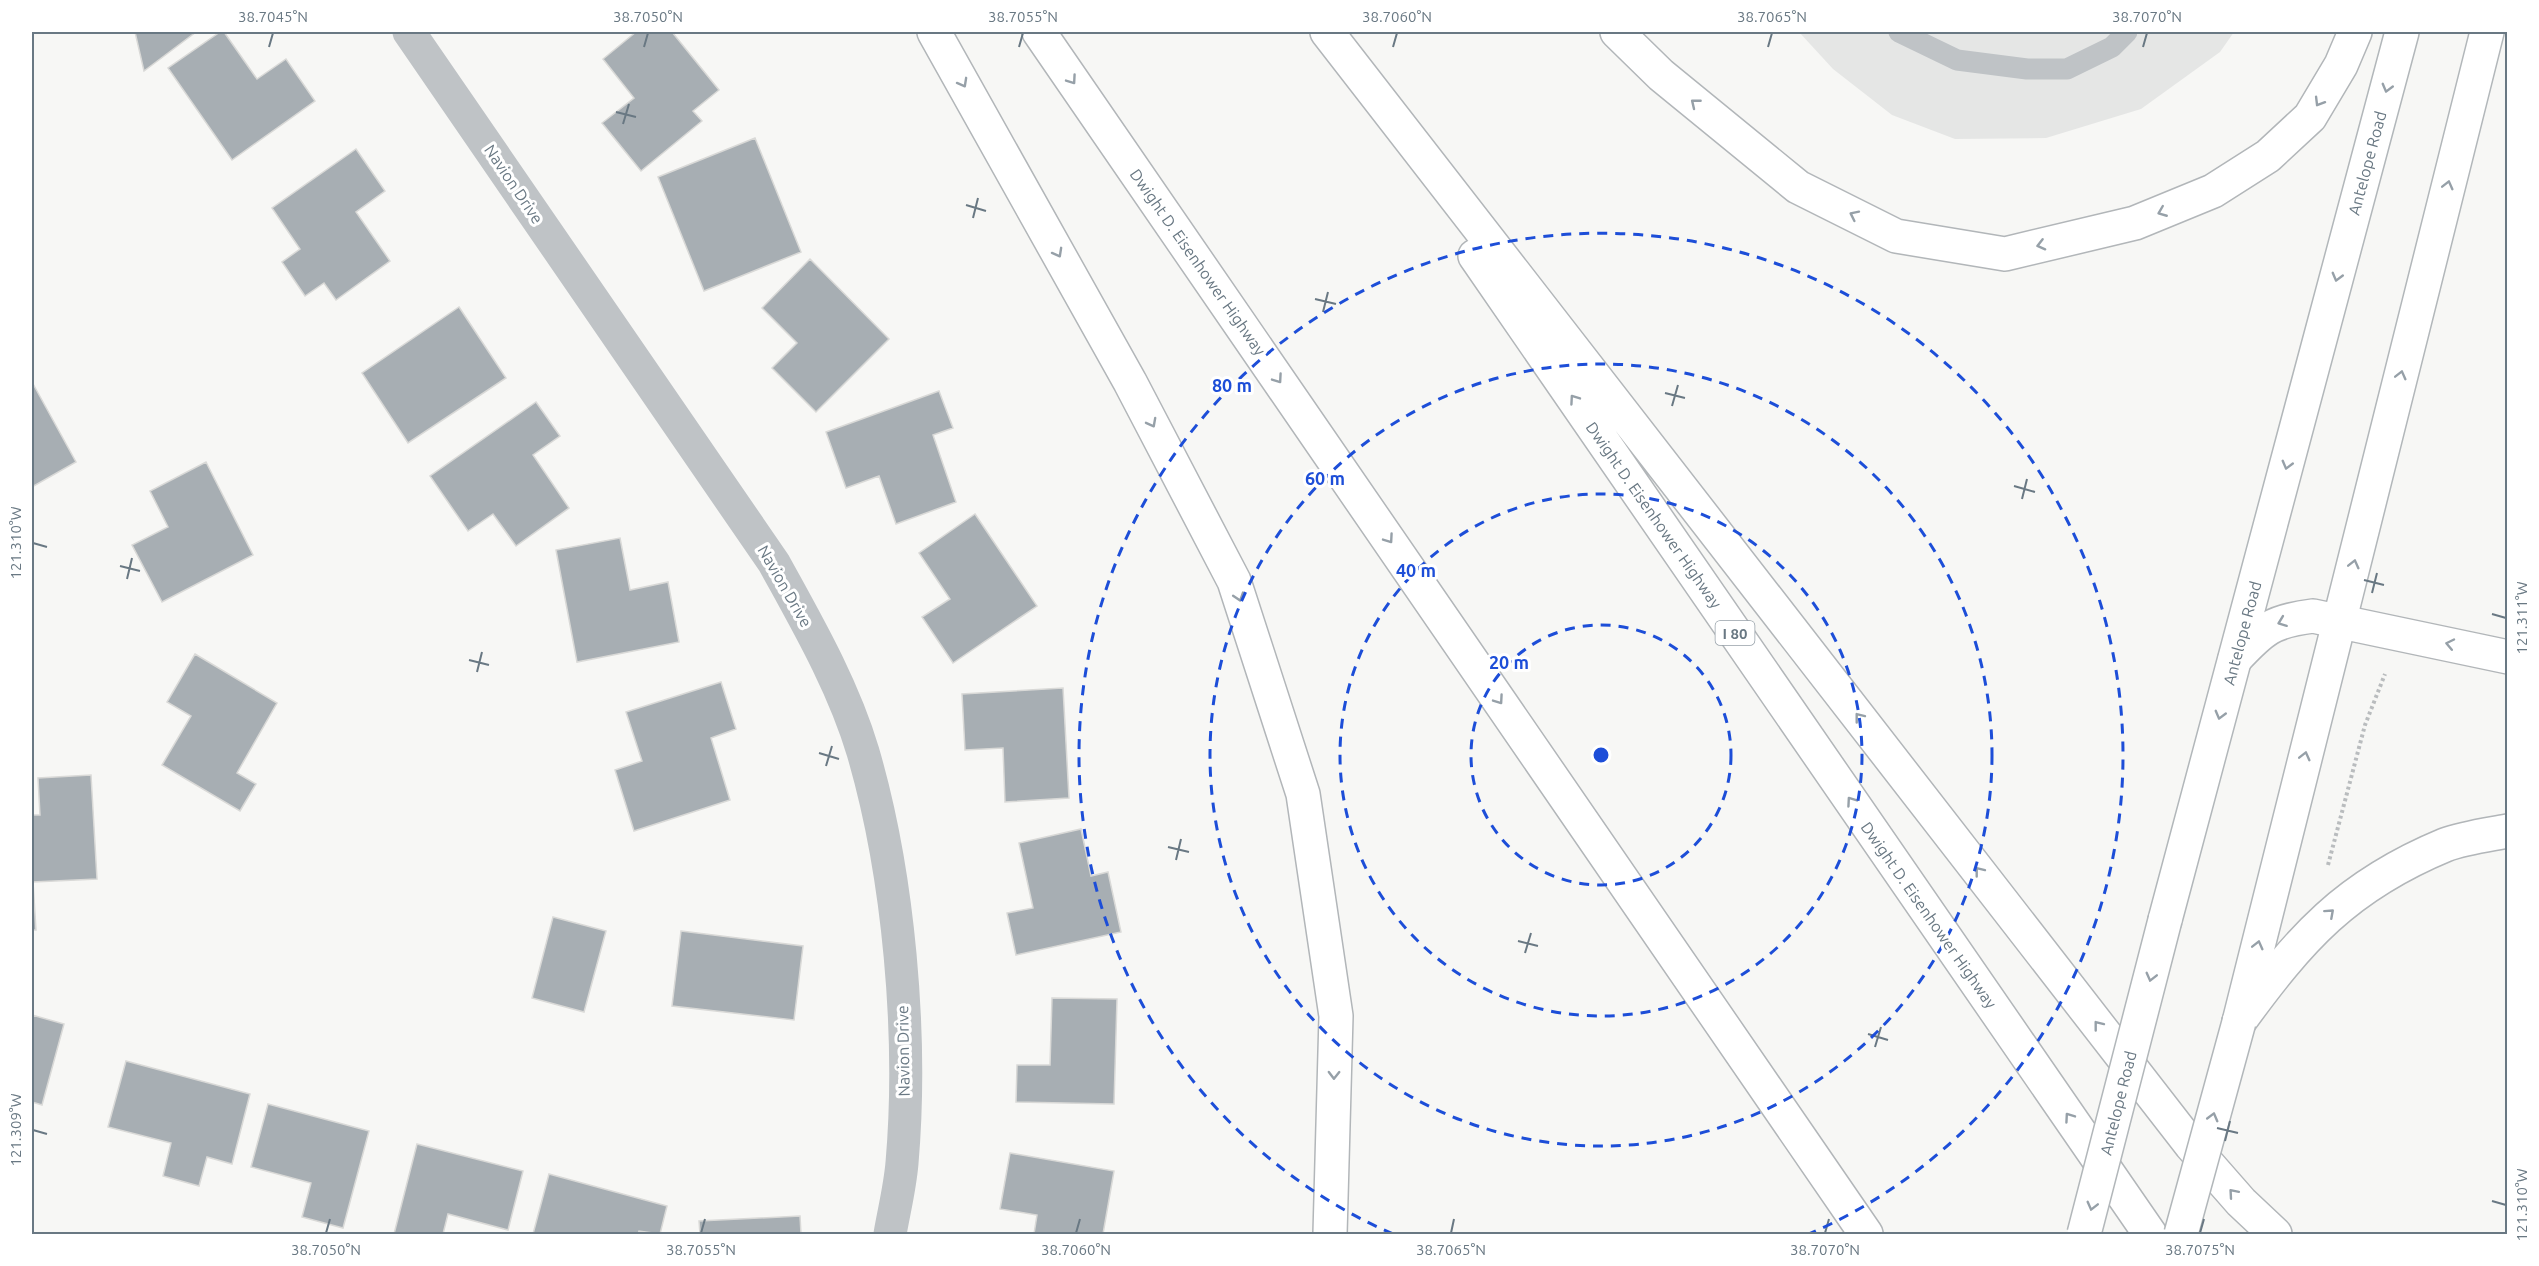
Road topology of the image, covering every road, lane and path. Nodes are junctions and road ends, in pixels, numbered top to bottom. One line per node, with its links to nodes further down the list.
1 (409, 32): 19 (street, Navion Drive)
2 (934, 32): 20 (main road, one-way to 20)
3 (1039, 32): 21 (main road, Dwight D. Eisenhower Highway, one-way to 21)
4 (1321, 32): 23 (main road, Dwight D. Eisenhower Highway / I 80, one-way to 4)
5 (1327, 32): 25 (main road, one-way to 5)
6 (1617, 32): 9 (main road, one-way to 6)
7 (1899, 32): 8 (lane)
8 (2127, 32)
9 (2355, 32)
10 (2402, 32): 14 (main road, Antelope Road, one-way to 14)
11 (2487, 32): 12 (main road, one-way to 11)
12 (2339, 620): 13 (main road, one-way to 12); 14 (main road, one-way to 14); 18 (main road, one-way to 12)
13 (2508, 657)
14 (2235, 659): 22 (main road, Antelope Road, one-way to 22, bridge)
15 (2385, 674): 17 (path)
16 (2508, 831): 18 (main road, one-way to 16)
17 (2325, 877)
18 (2238, 1022): 24 (main road, one-way to 18, bridge)
19 (890, 1234)
20 (1330, 1234)
21 (1866, 1234)
22 (2084, 1234)
23 (2150, 1234)
24 (2181, 1234)
25 (2275, 1234)

